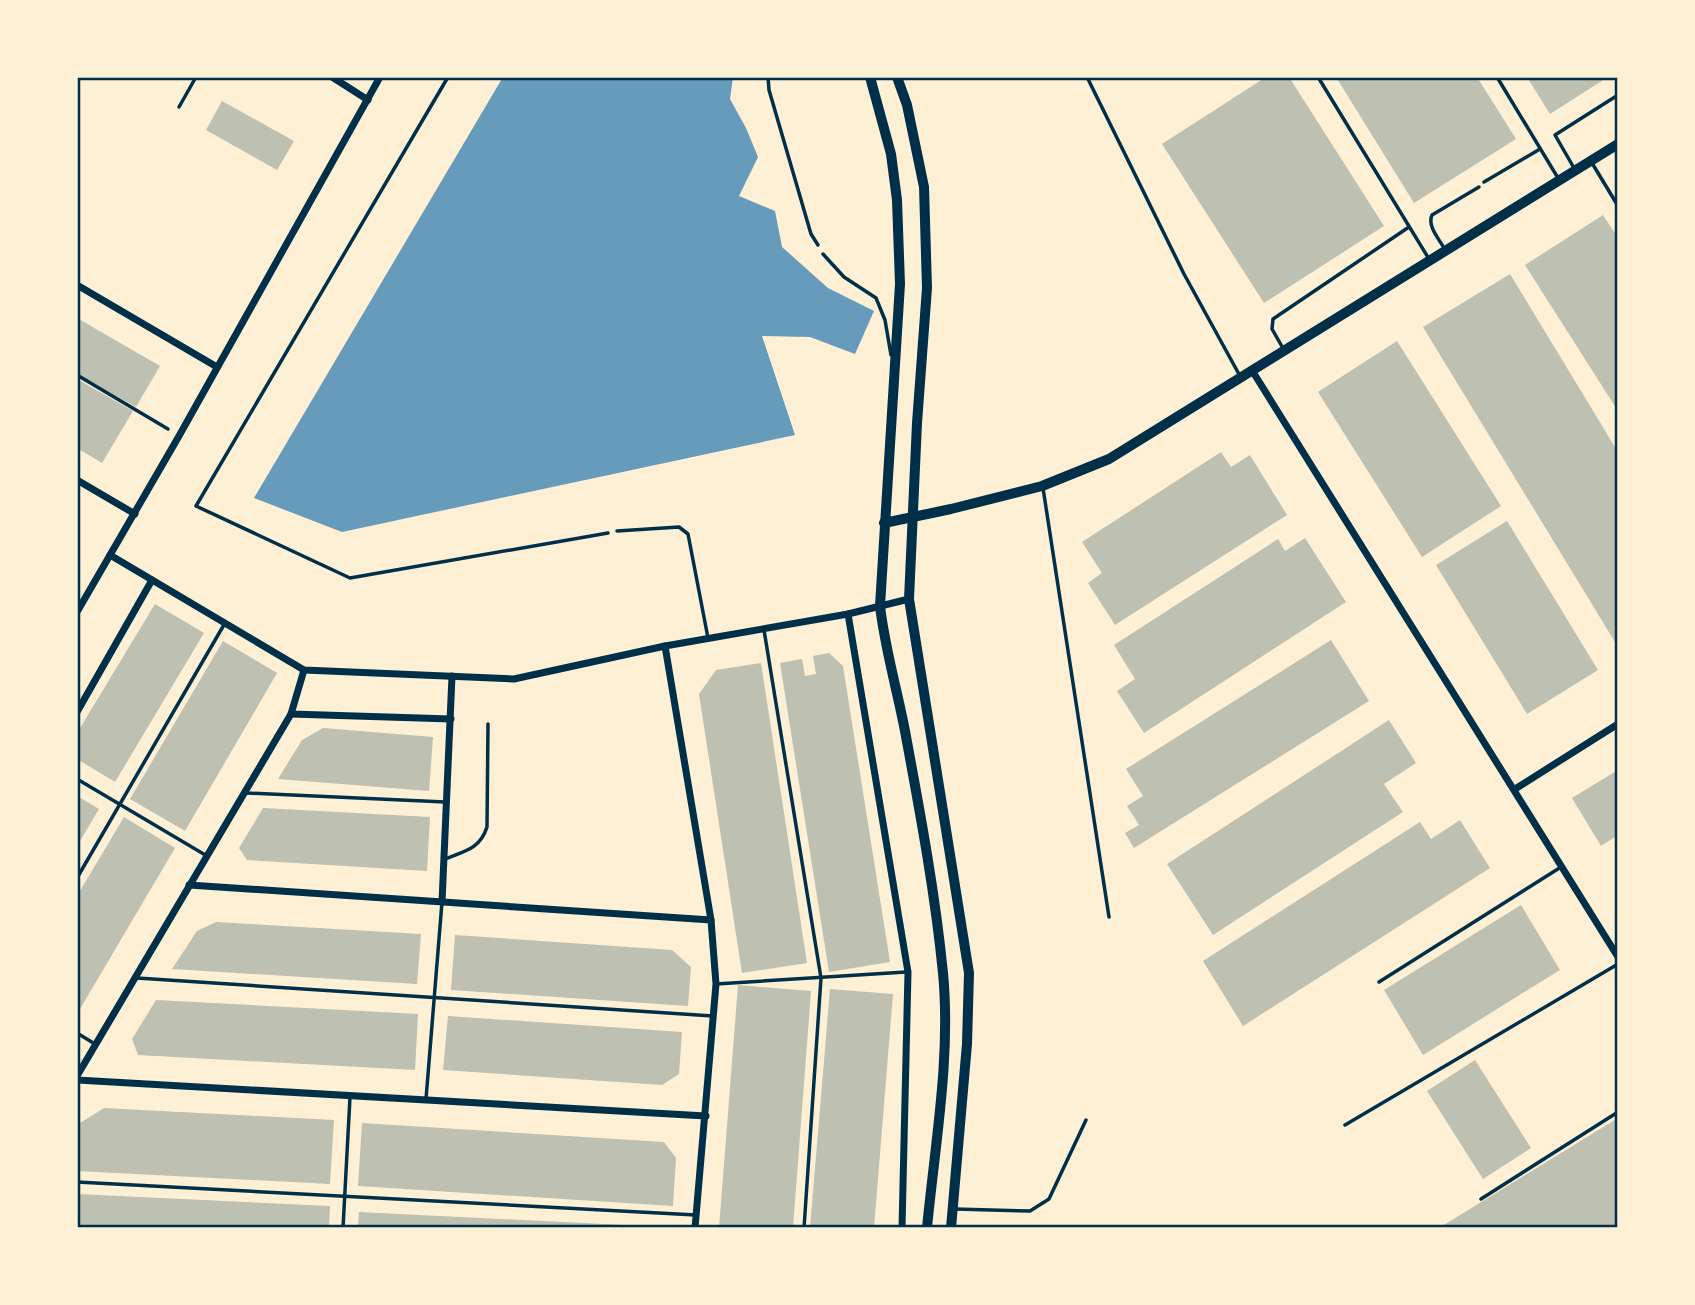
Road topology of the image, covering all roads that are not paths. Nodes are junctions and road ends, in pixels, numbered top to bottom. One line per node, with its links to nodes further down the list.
1 (196, 77): 11 (lane)
2 (332, 77): 10 (street)
3 (380, 77): 10 (street)
4 (870, 77): 28 (main road)
5 (897, 77): 33 (main road)
6 (1087, 77): 29 (lane)
7 (1318, 77): 20 (lane)
8 (1497, 77): 13 (lane)
9 (1618, 95): 15 (lane)
10 (368, 100): 26 (street)
11 (178, 107)
12 (1618, 144): 14 (street)
13 (1540, 149): 16 (lane); 17 (lane)
14 (1591, 161): 15 (street); 19 (lane)
15 (1575, 170): 16 (street)
16 (1559, 180): 21 (street)
17 (1484, 183)
18 (1479, 187): 21 (lane)
19 (1618, 206)
20 (1409, 227): 23 (lane); 25 (lane)
21 (1446, 251): 23 (street)
22 (823, 254): 28 (lane)
23 (1430, 261): 25 (street)
24 (77, 285): 26 (street)
25 (1285, 352): 27 (street)
26 (217, 368): 32 (street)
27 (1253, 372): 29 (street); 54 (street)
28 (895, 378): 34 (main road)
29 (1241, 378): 31 (street)
30 (77, 480): 32 (street)
31 (1042, 486): 33 (street); 64 (lane)
32 (135, 514): 36 (street)
33 (911, 519): 34 (street); 38 (main road)
34 (884, 523): 39 (main road)
35 (617, 531): 44 (lane)
36 (110, 555): 37 (street); 40 (street)
37 (152, 580): 42 (street); 48 (street)
38 (909, 599): 39 (street); 87 (main road)
39 (880, 606): 41 (street); 93 (main road)
40 (77, 612)
41 (848, 614): 43 (street); 68 (street)
42 (225, 623): 46 (street); 57 (lane)
43 (764, 630): 44 (street); 70 (lane)
44 (709, 640): 45 (street)
45 (665, 646): 47 (street); 65 (street)
46 (304, 670): 47 (street); 49 (street)
47 (452, 676): 50 (street)
48 (77, 712)
49 (291, 714): 50 (street); 55 (street)
50 (451, 719): 56 (street)
51 (488, 724): 59 (lane)
52 (1618, 724): 54 (street)
53 (77, 779): 57 (lane)
54 (1515, 789): 60 (street)
55 (244, 793): 56 (lane); 58 (street)
56 (448, 802): 59 (street)
57 (120, 804): 58 (lane); 61 (lane)
58 (206, 856): 62 (street)
59 (445, 859): 63 (street)
60 (1563, 866): 66 (street); 71 (lane)
61 (77, 878)
62 (190, 886): 63 (street); 69 (street)
63 (442, 902): 65 (street); 73 (lane)
64 (1109, 917)
65 (711, 920): 72 (street)
66 (1618, 957)
67 (1618, 964): 83 (lane)
68 (908, 972): 70 (lane); 92 (street)
69 (134, 978): 73 (lane); 76 (street)
70 (821, 978): 72 (lane); 91 (lane)
71 (1379, 982)
72 (716, 984): 74 (street)
73 (435, 999): 74 (lane); 79 (lane)
74 (715, 1016): 81 (street)
75 (77, 1033): 76 (lane)
76 (95, 1044): 77 (street)
77 (77, 1078): 78 (street)
78 (350, 1096): 79 (street); 85 (lane)
79 (426, 1101): 81 (street)
80 (1618, 1112): 86 (lane)
81 (706, 1116): 88 (street)
82 (1086, 1120): 87 (lane)
83 (1345, 1125)
84 (77, 1182): 85 (lane)
85 (344, 1196): 88 (lane); 89 (lane)
86 (1481, 1199)
87 (953, 1209): 94 (main road)
88 (696, 1215): 90 (street)
89 (343, 1228)
90 (695, 1228)
91 (804, 1228)
92 (902, 1228)
93 (927, 1228)
94 (951, 1228)

